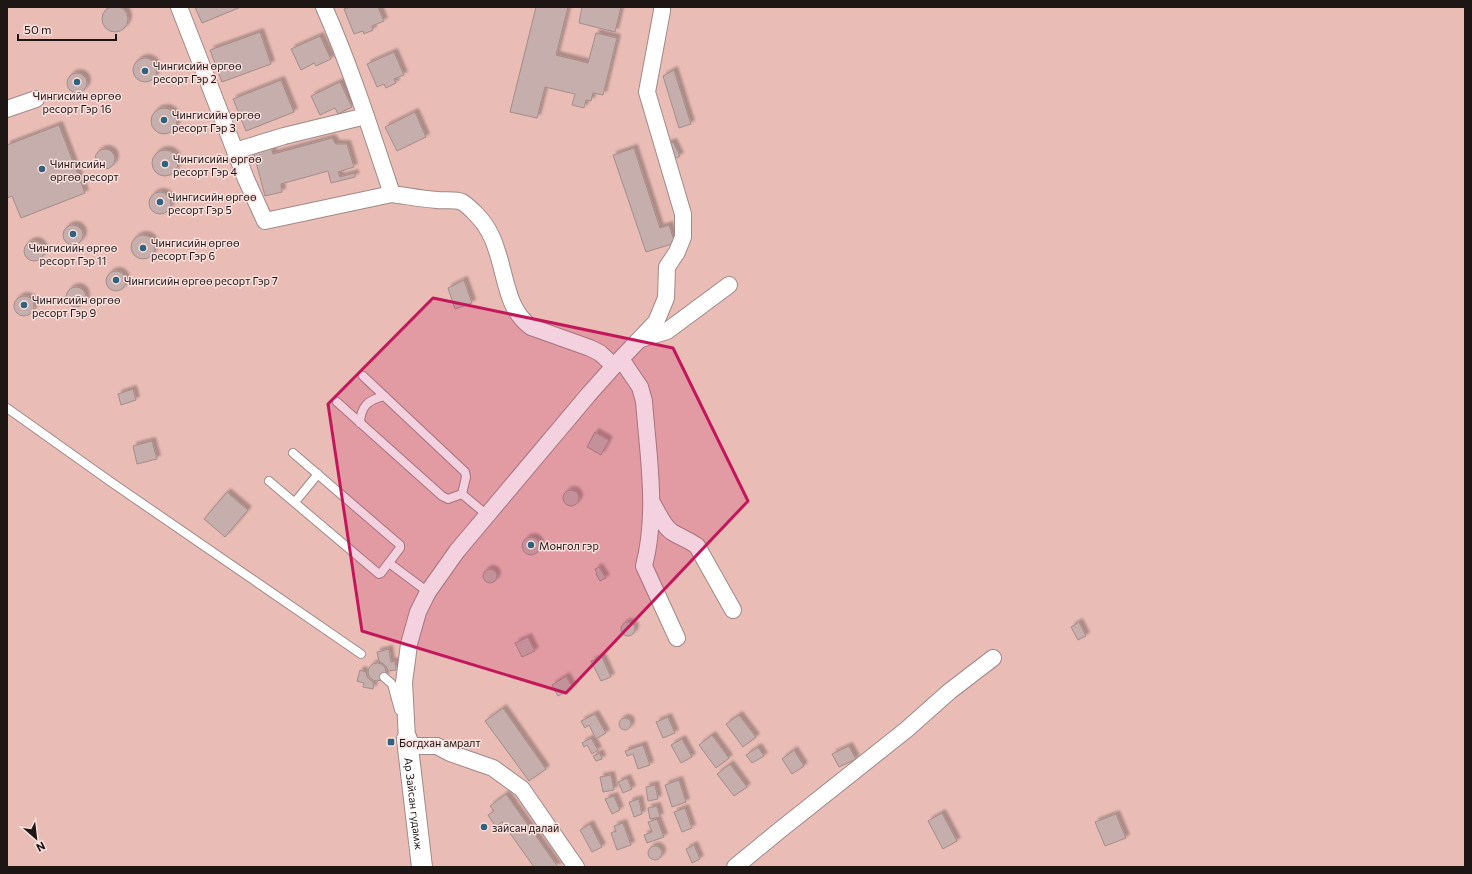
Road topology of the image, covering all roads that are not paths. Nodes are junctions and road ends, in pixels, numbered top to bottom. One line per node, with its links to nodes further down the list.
1 (179, 7): 7 (street)
2 (324, 7): 6 (street)
3 (662, 7): 10 (street)
4 (36, 99): 5 (street)
5 (7, 109)
6 (366, 116): 7 (street); 8 (street)
7 (235, 151): 8 (street)
8 (392, 194): 11 (street)
9 (729, 285): 10 (street)
10 (640, 339): 11 (street)
11 (617, 362): 22 (street); 23 (street)
12 (363, 376): 13 (lane)
13 (384, 396): 16 (lane); 20 (lane)
14 (337, 402): 16 (lane)
15 (7, 408): 28 (lane)
16 (360, 423): 20 (lane)
17 (293, 453): 18 (lane)
18 (318, 474): 21 (lane); 24 (lane)
19 (269, 481): 21 (lane)
20 (462, 494): 23 (lane)
21 (295, 502): 24 (lane)
22 (652, 503): 26 (street); 27 (street)
23 (487, 515): 25 (street)
24 (389, 563): 25 (lane)
25 (428, 592): 31 (street)
26 (733, 610)
27 (677, 638)
28 (361, 654)
29 (993, 658): 34 (street)
30 (384, 677): 31 (lane)
31 (408, 743): 32 (street, Ар Зайсан гудамж); 33 (street)
32 (422, 867)
33 (576, 867)
34 (735, 867)

